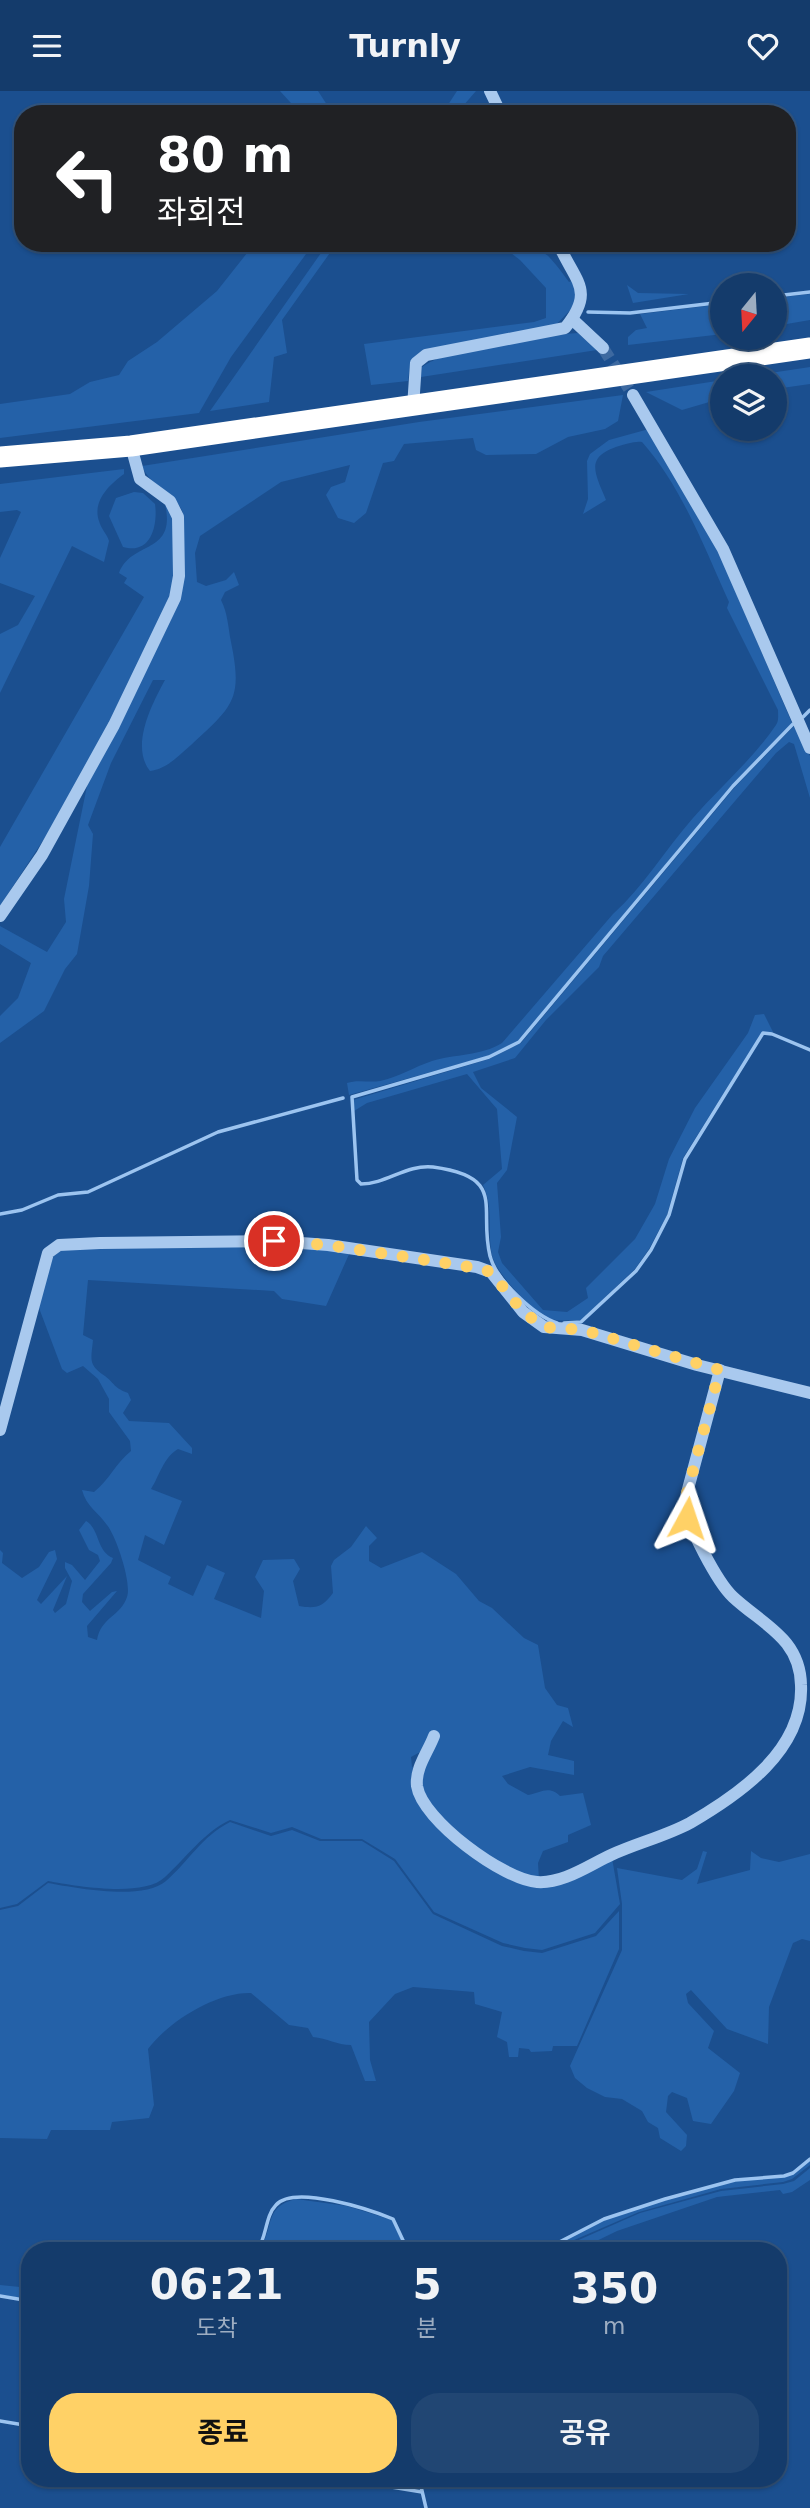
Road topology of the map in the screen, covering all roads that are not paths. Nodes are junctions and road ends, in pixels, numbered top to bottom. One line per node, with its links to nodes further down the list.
1 (562, 252): 2 (street)
2 (572, 319): 3 (street); 6 (street)
3 (603, 348)
4 (810, 348): 6 (highway)
5 (633, 395): 9 (street)
6 (414, 407): 7 (highway)
7 (131, 446): 8 (highway); 10 (street)
8 (0, 457)
9 (810, 748)
10 (0, 916)
11 (720, 1370): 12 (street); 13 (street); 14 (street)
12 (810, 1392)
13 (0, 1430)
14 (434, 1736)

